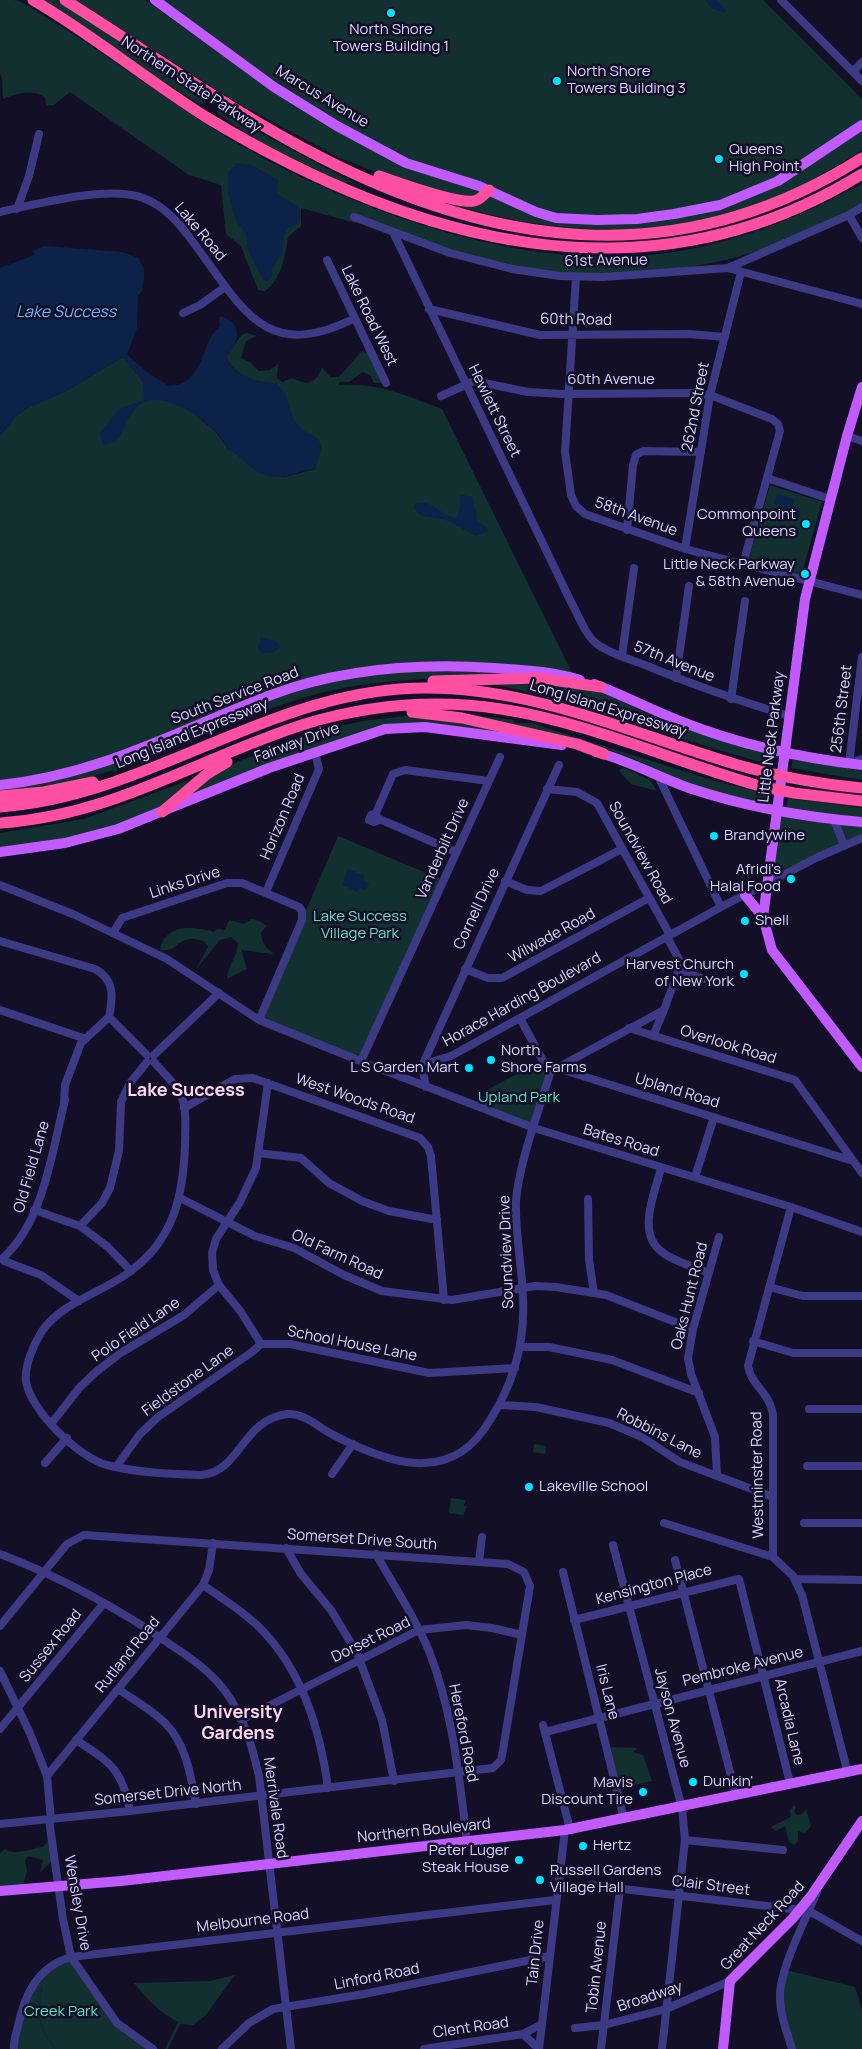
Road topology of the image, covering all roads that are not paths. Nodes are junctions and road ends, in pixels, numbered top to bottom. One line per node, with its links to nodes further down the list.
1 (32, 0): 15 (highway, Northern State Parkway)
2 (65, 0): 10 (highway, Northern State Parkway)
3 (155, 0): 14 (main road, Marcus Avenue)
4 (781, 0): 6 (street)
5 (862, 62): 6 (street)
6 (853, 72): 7 (street)
7 (862, 81)
8 (862, 125): 14 (main road, Marcus Avenue)
9 (39, 134): 17 (street)
10 (278, 134): 11 (highway, Northern State Parkway); 14 (highway)
11 (862, 158)
12 (862, 174): 15 (highway)
13 (862, 180): 15 (highway)
14 (489, 190)
15 (810, 203)
16 (862, 207): 19 (street)
17 (17, 208): 18 (street, Lake Road); 27 (street, Lake Road)
18 (0, 212)
19 (849, 215): 22 (street); 24 (street)
20 (354, 217): 21 (street, 61st Avenue)
21 (393, 232): 26 (street, 61st Avenue); 29 (street, Hewlett Street)
22 (862, 238)
23 (327, 260): 31 (street, Lake Road West)
24 (728, 268): 25 (street, 61st Avenue); 26 (street, 61st Avenue)
25 (741, 272): 28 (street, 61st Avenue); 33 (street, 262nd Street)
26 (576, 277): 32 (street)
27 (225, 287): 30 (street); 31 (street, Lake Road)
28 (862, 304)
29 (429, 309): 32 (street, 60th Road); 35 (street, Hewlett Street)
30 (183, 312)
31 (354, 318): 34 (street, Lake Road West)
32 (573, 335): 33 (street, 60th Road); 37 (street)
33 (725, 337): 38 (street, 262nd Street)
34 (386, 383)
35 (466, 385): 37 (street, 60th Avenue); 39 (street, 60th Avenue); 53 (street, Hewlett Street)
36 (862, 387): 40 (main road, Little Neck Parkway)
37 (569, 394): 38 (street, 60th Avenue); 45 (street, 58th Avenue)
38 (710, 395): 42 (street, 262nd Street); 43 (street, 60th Avenue)
39 (441, 396)
40 (847, 436): 41 (street); 44 (main road, Little Neck Parkway)
41 (862, 441)
42 (701, 452): 45 (street); 46 (street, 262nd Street)
43 (767, 478): 44 (street); 47 (street)
44 (830, 499): 49 (main road, Little Neck Parkway)
45 (627, 530): 46 (street, 58th Avenue)
46 (685, 549): 47 (street, 58th Avenue)
47 (743, 564): 49 (street, 58th Avenue)
48 (634, 568): 54 (street)
49 (809, 581): 51 (street, 58th Avenue); 60 (main road, Little Neck Parkway)
50 (690, 586): 56 (street)
51 (862, 595)
52 (744, 601): 59 (street)
53 (571, 602): 54 (street, 57th Avenue)
54 (622, 656): 56 (street, 57th Avenue)
55 (862, 657): 69 (street, 256th Street)
56 (676, 678): 59 (street, 57th Avenue)
57 (600, 687): 58 (highway); 64 (main road, South Service Road); 74 (main road, South Service Road)
58 (380, 691): 65 (highway, Long Island Expressway); 75 (highway, Long Island Expressway)
59 (731, 699): 60 (street, 57th Avenue)
60 (789, 716): 64 (main road, Little Neck Parkway)
61 (303, 725): 62 (highway, Long Island Expressway); 66 (highway); 78 (highway, Long Island Expressway)
62 (269, 737): 80 (highway); 84 (highway, Long Island Expressway)
63 (315, 752): 66 (main road, Fairway Drive); 80 (main road, Fairway Drive); 94 (street, Horizon Road)
64 (784, 753): 69 (main road, South Service Road); 81 (main road, Little Neck Parkway)
65 (180, 755): 77 (highway); 79 (highway, Long Island Expressway)
66 (609, 756): 72 (main road, Fairway Drive)
67 (500, 757): 73 (street, Vanderbilt Drive)
68 (862, 759): 69 (street)
69 (849, 764): 71 (main road, South Service Road)
70 (559, 765): 76 (street, Cornell Drive)
71 (862, 765)
72 (658, 776): 81 (main road, Fairway Drive); 98 (street)
73 (489, 781): 89 (street, Vanderbilt Drive); 89 (street)
74 (0, 785)
75 (862, 788)
76 (547, 789): 87 (street, Soundview Road); 90 (street, Cornell Drive)
77 (0, 796)
78 (862, 801)
79 (0, 807)
80 (162, 812): 88 (main road, Fairway Drive)
81 (777, 812): 82 (main road, Fairway Drive); 91 (main road, Little Neck Parkway)
82 (834, 820): 83 (main road, Fairway Drive); 86 (street)
83 (862, 822)
84 (0, 823)
85 (862, 838): 86 (street, Horace Harding Boulevard)
86 (844, 845): 91 (street, Horace Harding Boulevard)
87 (622, 849): 90 (street); 96 (street, Soundview Road)
88 (0, 852)
89 (456, 852): 116 (street, Vanderbilt Drive)
90 (505, 881): 103 (street, Cornell Drive)
91 (767, 883): 95 (street, Horace Harding Boulevard); 99 (main road, Little Neck Parkway)
92 (0, 885): 97 (street, Horace Harding Boulevard)
93 (0, 891): 97 (street, Horace Harding Boulevard)
94 (266, 892): 100 (street, Links Drive); 111 (street, Links Drive)
95 (745, 895): 98 (street, Horace Harding Boulevard); 99 (main road)
96 (649, 898): 101 (street, Soundview Road); 103 (street, Wilwade Road)
97 (34, 900): 100 (street, Horace Harding Boulevard)
98 (721, 907): 101 (street, Horace Harding Boulevard)
99 (763, 917): 119 (main road, Little Neck Parkway)
100 (113, 933): 106 (street, Horace Harding Boulevard)
101 (669, 936): 104 (street); 110 (street, Horace Harding Boulevard)
102 (0, 941): 109 (street)
103 (465, 969): 117 (street, Cornell Drive)
104 (680, 971): 105 (street); 108 (street)
105 (704, 979)
106 (219, 994): 111 (street, Horace Harding Boulevard); 115 (street)
107 (0, 1010): 114 (street)
108 (664, 1010): 112 (street); 113 (street)
109 (109, 1017): 114 (street); 115 (street)
110 (520, 1018): 117 (street, Horace Harding Boulevard); 120 (street)
111 (259, 1020): 116 (street, Horace Harding Boulevard)
112 (629, 1028): 113 (street, Overlook Road); 120 (street)
113 (653, 1036): 127 (street, Overlook Road)
114 (83, 1038): 134 (street, Old Field Lane)
115 (150, 1058): 123 (street); 135 (street)
116 (361, 1061): 118 (street, Horace Harding Boulevard)
117 (422, 1066): 118 (street, Horace Harding Boulevard); 122 (street)
118 (375, 1067): 122 (street, Bates Road)
119 (862, 1067)
120 (554, 1069): 124 (street, Upland Road); 125 (street, Soundview Drive)
121 (268, 1083): 123 (street, West Woods Road); 126 (street); 137 (street, West Woods Road)
122 (426, 1087): 125 (street, Bates Road)
123 (184, 1108): 131 (street, Soundview Drive)
124 (714, 1117): 127 (street, Upland Road); 130 (street)
125 (534, 1128): 128 (street, Bates Road); 147 (street, Soundview Drive)
126 (258, 1153): 137 (street); 138 (street)
127 (853, 1160): 129 (street)
128 (661, 1168): 130 (street, Bates Road); 144 (street)
129 (862, 1173)
130 (695, 1178): 133 (street, Bates Road)
131 (180, 1198): 138 (street, Old Farm Road); 143 (street, Soundview Drive)
132 (588, 1199): 148 (street)
133 (791, 1208): 140 (street, Bates Road); 146 (street, Westminster Road)
134 (34, 1210): 136 (street); 142 (street, Old Field Lane)
135 (89, 1217): 136 (street); 139 (street)
136 (65, 1220): 139 (street)
137 (437, 1220): 150 (street, West Woods Road)
138 (227, 1223): 145 (street); 150 (street, Old Farm Road)
139 (80, 1226): 143 (street)
140 (862, 1232)
141 (719, 1237): 144 (street, Oaks Hunt Road)
142 (2, 1260): 151 (street)
143 (131, 1271): 151 (street, Soundview Drive)
144 (709, 1273): 152 (street, Oaks Hunt Road)
145 (219, 1285): 154 (street); 162 (street, Polo Field Lane)
146 (769, 1287): 149 (street); 153 (street, Westminster Road)
147 (522, 1289): 148 (street, Old Farm Road); 150 (street, Old Farm Road); 155 (street, Soundview Drive)
148 (594, 1293): 152 (street, Old Farm Road)
149 (862, 1296)
150 (444, 1300)
151 (79, 1301): 162 (street, Soundview Drive)
152 (693, 1329): 158 (street, Oaks Hunt Road)
153 (753, 1341): 156 (street); 171 (street, Westminster Road)
154 (261, 1344): 157 (street, School House Lane); 168 (street, Fieldstone Lane)
155 (520, 1347): 157 (street, Soundview Drive); 158 (street)
156 (862, 1353)
157 (515, 1368): 159 (street, Soundview Drive)
158 (699, 1393): 170 (street, Oaks Hunt Road)
159 (500, 1405): 164 (street, Soundview Drive); 170 (street, Robbins Lane)
160 (808, 1409): 161 (street)
161 (862, 1409)
162 (52, 1424): 163 (street, Soundview Drive)
163 (67, 1438): 165 (street); 168 (street, Soundview Drive)
164 (353, 1444): 168 (street, Soundview Drive); 169 (street)
165 (45, 1463)
166 (807, 1466): 167 (street)
167 (862, 1466)
168 (116, 1467)
169 (332, 1474)
170 (717, 1476): 171 (street, Robbins Lane)
171 (773, 1497): 181 (street, Westminster Road)
172 (664, 1523): 181 (street)
173 (804, 1523): 174 (street)
174 (862, 1523)
175 (482, 1537): 183 (street)
176 (213, 1542): 178 (street, Somerset Drive South); 184 (street, Somerset Drive South); 189 (street, Rutland Road)
177 (614, 1545): 192 (street, Jayson Avenue)
178 (286, 1548): 180 (street, Somerset Drive South); 199 (street)
179 (0, 1554): 184 (street, Merrivale Road)
180 (376, 1554): 183 (street, Somerset Drive South); 195 (street, Hereford Road)
181 (773, 1557): 186 (street, Westminster Road)
182 (675, 1560): 190 (street)
183 (479, 1562): 196 (street, Somerset Drive South)
184 (44, 1572): 191 (street, Merrivale Road); 194 (street, Somerset Drive South)
185 (563, 1572): 193 (street, Iris Lane)
186 (795, 1579): 187 (street); 200 (street, Westminster Road)
187 (862, 1580)
188 (739, 1581): 190 (street, Kensington Place); 202 (street, Arcadia Lane)
189 (203, 1585): 197 (street, Rutland Road); 204 (street)
190 (684, 1592): 192 (street, Kensington Place); 205 (street)
191 (104, 1603): 197 (street, Merrivale Road); 207 (street, Sussex Road)
192 (629, 1606): 193 (street, Kensington Place); 206 (street, Jayson Avenue)
193 (574, 1620): 208 (street, Iris Lane)
194 (0, 1626)
195 (419, 1630): 196 (street, Dorset Road); 199 (street, Dorset Road); 215 (street, Hereford Road)
196 (522, 1635): 215 (street, Somerset Drive South)
197 (160, 1637): 203 (street, Rutland Road); 209 (street, Merrivale Road)
198 (862, 1651): 200 (street, Pembroke Avenue)
199 (360, 1660): 204 (street, Dorset Road); 217 (street)
200 (819, 1661): 202 (street, Pembroke Avenue); 214 (street, Westminster Road)
201 (0, 1671): 207 (street, Wensley Drive)
202 (765, 1677): 205 (street, Pembroke Avenue); 218 (street, Arcadia Lane)
203 (118, 1689): 211 (street, Rutland Road); 222 (street)
204 (301, 1689): 209 (street, Dorset Road); 219 (street)
205 (709, 1690): 206 (street, Pembroke Avenue); 220 (street)
206 (654, 1704): 208 (street, Pembroke Avenue); 223 (street, Jayson Avenue)
207 (18, 1708): 210 (street, Sussex Road); 216 (street, Wensley Drive)
208 (600, 1718): 225 (street, Iris Lane); 229 (street, Pembroke Avenue)
209 (241, 1720): 221 (street, Merrivale Road)
210 (0, 1729)
211 (76, 1740): 216 (street, Rutland Road); 224 (street)
212 (862, 1762): 214 (main road, Northern Boulevard)
213 (862, 1769): 214 (main road, Northern Boulevard)
214 (847, 1770): 218 (main road, Northern Boulevard)
215 (459, 1773): 217 (street, Somerset Drive North); 231 (street, Hereford Road)
216 (47, 1776): 226 (street, Wensley Drive)
217 (394, 1781): 219 (street, Somerset Drive North)
218 (790, 1783): 220 (main road, Northern Boulevard)
219 (328, 1788): 221 (street, Somerset Drive North)
220 (736, 1794): 223 (main road, Northern Boulevard)
221 (261, 1796): 222 (street, Somerset Drive North); 233 (street, Merrivale Road)
222 (196, 1804): 224 (street, Somerset Drive North)
223 (682, 1808): 225 (main road, Northern Boulevard); 230 (street, Jayson Avenue)
224 (130, 1811): 226 (street, Somerset Drive North)
225 (624, 1819): 229 (main road, Northern Boulevard)
226 (50, 1820): 228 (street, Somerset Drive North); 235 (street, Wensley Drive)
227 (862, 1821): 240 (main road, Great Neck Road)
228 (0, 1824)
229 (567, 1830): 231 (main road, Northern Boulevard); 239 (street, Tain Drive)
230 (685, 1840): 232 (street); 238 (street, Jayson Avenue)
231 (467, 1841): 233 (main road, Northern Boulevard)
232 (783, 1850)
233 (269, 1863): 235 (main road, Northern Boulevard); 241 (street, Merrivale Road)
234 (590, 1885): 236 (street, Clair Street)
235 (59, 1886): 237 (main road, Northern Boulevard); 244 (street, Wensley Drive)
236 (620, 1889): 238 (street, Clair Street); 249 (street, Tobin Avenue)
237 (0, 1891)
238 (679, 1896): 240 (street, Clair Street); 247 (street, Jayson Avenue)
239 (555, 1900): 241 (street, Melbourne Road); 243 (street, Tain Drive)
240 (804, 1911): 242 (street); 245 (main road, Great Neck Road); 261 (street)
241 (278, 1932): 244 (street, Melbourne Road); 246 (street, Merrivale Road)
242 (862, 1940)
243 (550, 1956): 246 (street, Linford Road); 248 (street, Tain Drive)
244 (71, 1957): 252 (street, Melbourne Road); 253 (street, Wensley Drive)
245 (730, 1981): 247 (street, Broadway); 260 (main road, Great Neck Road)
246 (286, 2006): 254 (street, Linford Road); 255 (street, Merrivale Road)
247 (666, 2009): 249 (street, Broadway); 259 (street, Jayson Avenue)
248 (542, 2024): 251 (street, Clent Road); 257 (street, Tain Drive)
249 (604, 2025): 250 (street, Broadway); 258 (street, Tobin Avenue)
250 (575, 2028)
251 (523, 2034): 256 (street, Clent Road); 257 (street, Clent Road)
252 (12, 2048)
253 (153, 2049)
254 (222, 2049)
255 (291, 2049)
256 (424, 2049)
257 (539, 2049)
258 (601, 2049)
259 (662, 2049)
260 (723, 2049)
261 (792, 2049)

